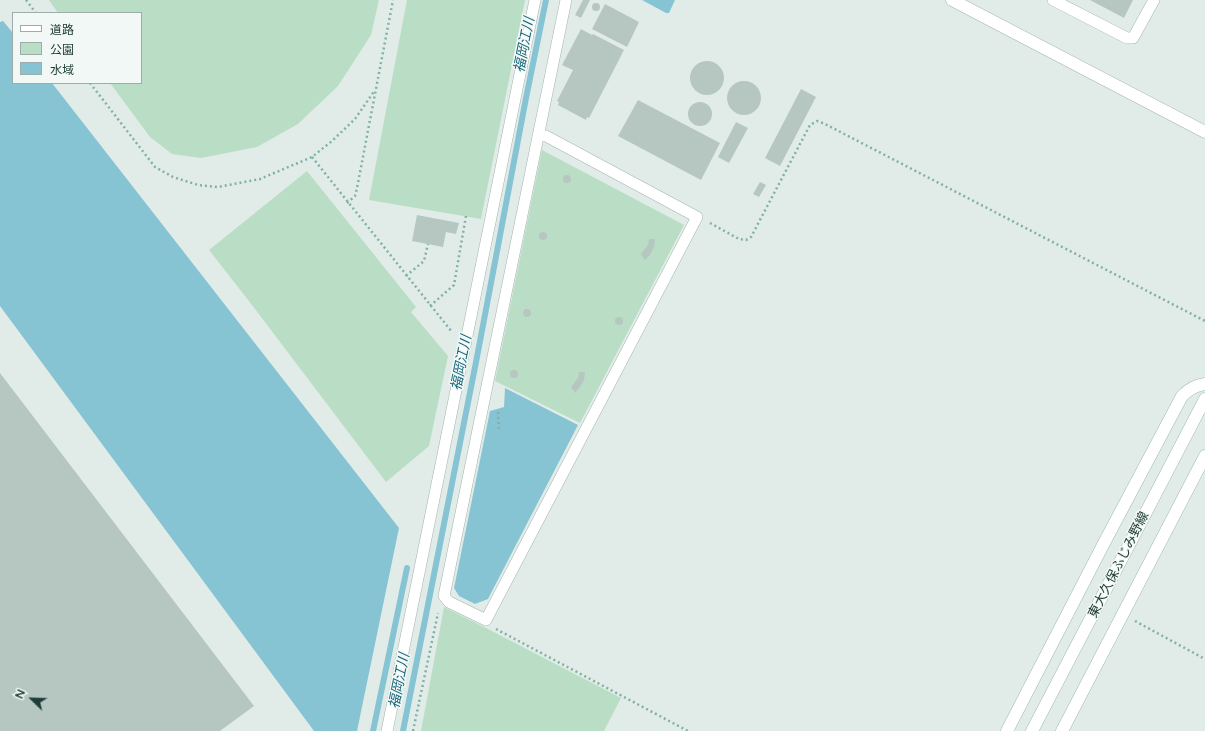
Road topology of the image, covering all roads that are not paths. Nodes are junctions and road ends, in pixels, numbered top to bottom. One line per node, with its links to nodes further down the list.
1 (534, 0): 12 (lane)
2 (566, 0): 7 (lane)
3 (952, 0): 6 (main road)
4 (1053, 0): 5 (lane)
5 (1154, 0)
6 (1205, 132)
7 (538, 135): 7 (lane)
8 (1205, 384): 11 (main road)
9 (1205, 399): 13 (main road, 東大久保ふじみ野線)
10 (1205, 456): 14 (main road)
11 (1010, 730)
12 (387, 731)
13 (1032, 731)
14 (1062, 731)

